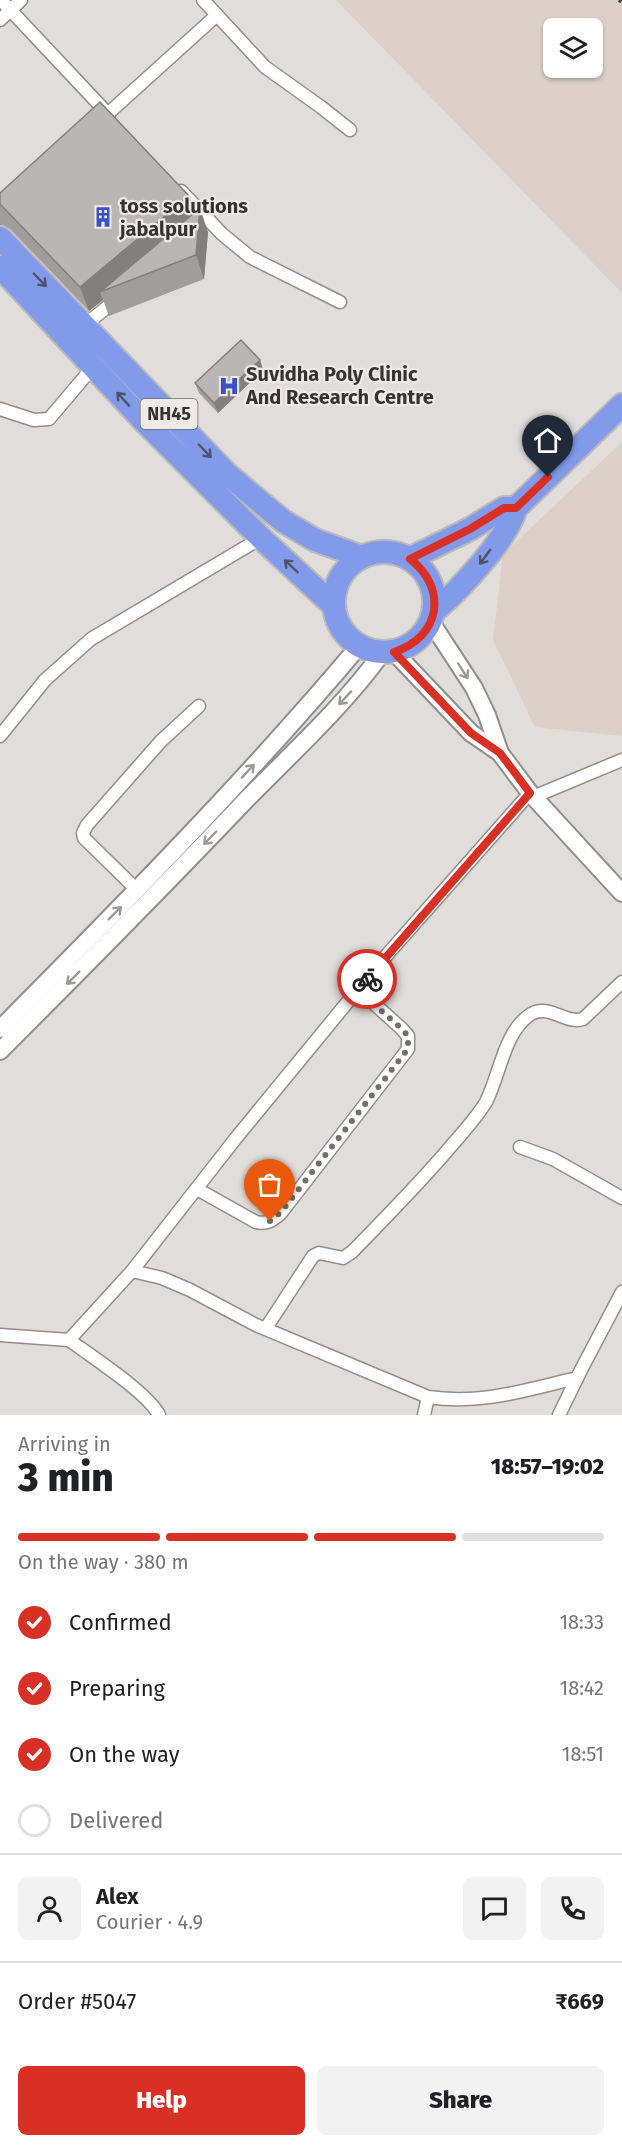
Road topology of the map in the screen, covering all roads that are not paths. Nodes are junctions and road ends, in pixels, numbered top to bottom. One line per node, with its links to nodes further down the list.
1 (1, 0): 4 (street)
2 (21, 0): 4 (street)
3 (203, 0): 5 (street)
4 (10, 11): 6 (street); 7 (street)
5 (217, 15): 7 (street); 9 (street)
6 (0, 20)
7 (111, 118): 8 (street)
8 (91, 129)
9 (350, 130)
10 (170, 180): 14 (street)
11 (0, 238): 15 (highway, NH45, one-way to 15)
12 (0, 267): 16 (highway, NH45)
13 (129, 288): 15 (street)
14 (340, 303)
15 (84, 326): 21 (highway, NH45, one-way to 21)
16 (93, 367): 18 (street); 20 (highway, NH45, one-way to 16)
17 (622, 405): 19 (highway)
18 (0, 409)
19 (516, 508): 22 (highway); 24 (highway, one-way to 24)
20 (261, 538): 23 (highway, NH45, one-way to 20); 28 (street)
21 (363, 557): 22 (highway, NH45); 23 (highway)
22 (410, 559): 24 (highway)
23 (334, 606): 25 (highway, NH45)
24 (433, 616): 26 (highway); 29 (street, one-way to 29)
25 (359, 646): 26 (highway); 33 (street, one-way to 25)
26 (388, 652): 29 (street); 38 (street, one-way to 38)
27 (199, 706): 33 (street)
28 (0, 736)
29 (500, 753): 32 (street)
30 (616, 762): 31 (street); 32 (street)
31 (622, 774)
32 (531, 795): 34 (street); 36 (street)
33 (137, 890): 37 (street, one-way to 33)
34 (622, 893)
35 (622, 982): 44 (street)
36 (358, 990): 40 (street); 40 (street)
37 (0, 1029)
38 (0, 1051)
39 (520, 1147): 41 (street)
40 (197, 1189): 42 (street)
41 (622, 1198)
42 (132, 1271): 44 (street); 46 (street)
43 (622, 1292): 47 (street)
44 (266, 1328): 48 (street)
45 (0, 1335): 46 (street)
46 (69, 1340): 49 (street)
47 (577, 1378): 48 (street); 51 (street)
48 (428, 1397): 50 (street)
49 (159, 1415)
50 (423, 1415)
51 (560, 1415)

